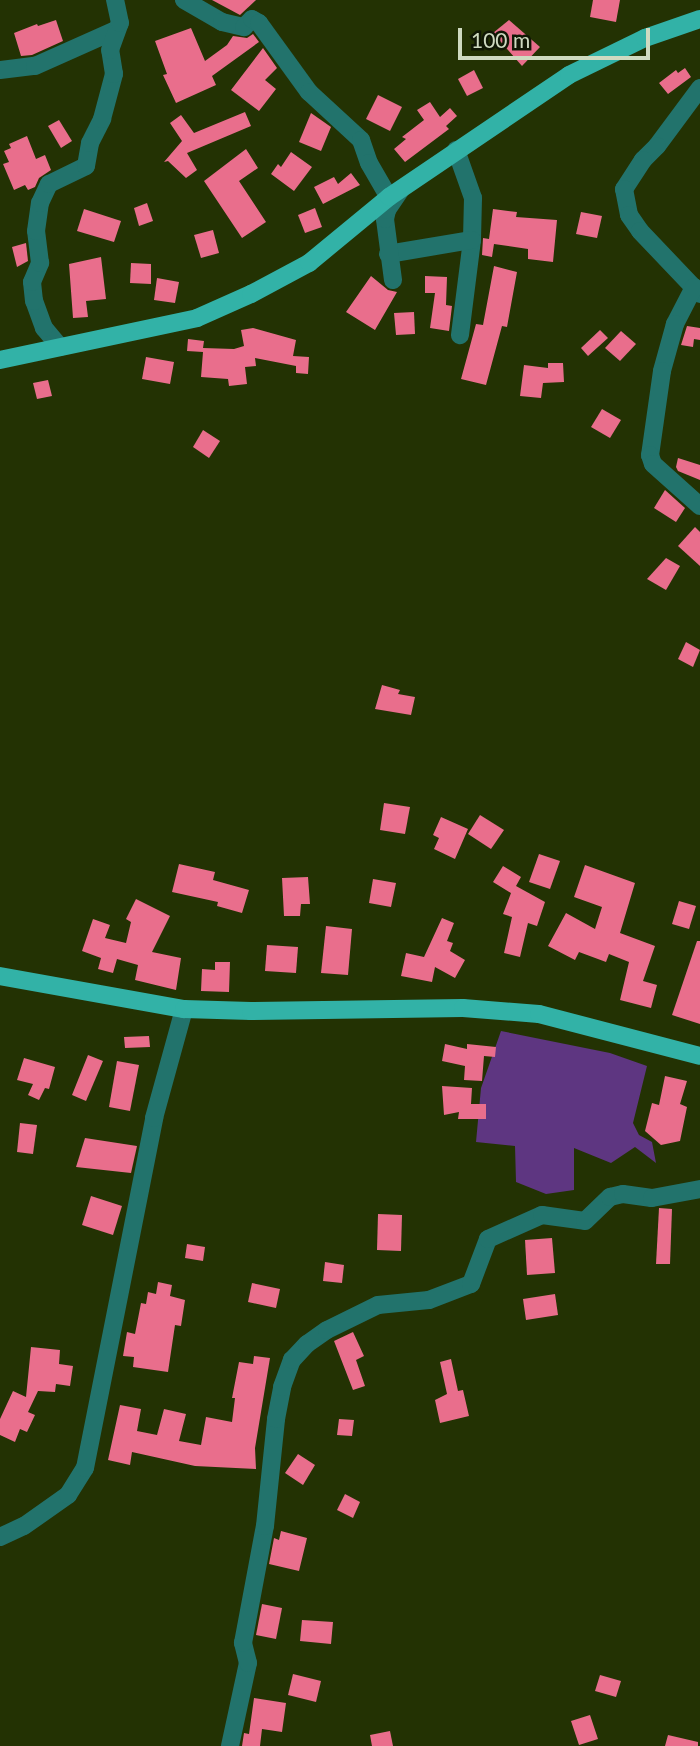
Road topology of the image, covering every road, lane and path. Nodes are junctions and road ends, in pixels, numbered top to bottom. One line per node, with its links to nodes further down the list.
1 (116, 0): 4 (street)
2 (184, 0): 8 (street)
3 (700, 19): 7 (main road)
4 (117, 30): 5 (street); 14 (street)
5 (0, 70)
6 (700, 88): 12 (street)
7 (456, 150): 8 (main road); 9 (street)
8 (396, 192): 10 (street); 14 (main road)
9 (472, 240): 10 (street); 13 (street)
10 (388, 254): 11 (street)
11 (393, 280)
12 (697, 290): 16 (street)
13 (460, 335)
14 (60, 347): 15 (main road)
15 (0, 360)
16 (700, 506)
17 (0, 976): 18 (main road)
18 (184, 1009): 19 (main road); 21 (street)
19 (700, 1056)
20 (700, 1189): 22 (street)
21 (0, 1537)
22 (230, 1746)

